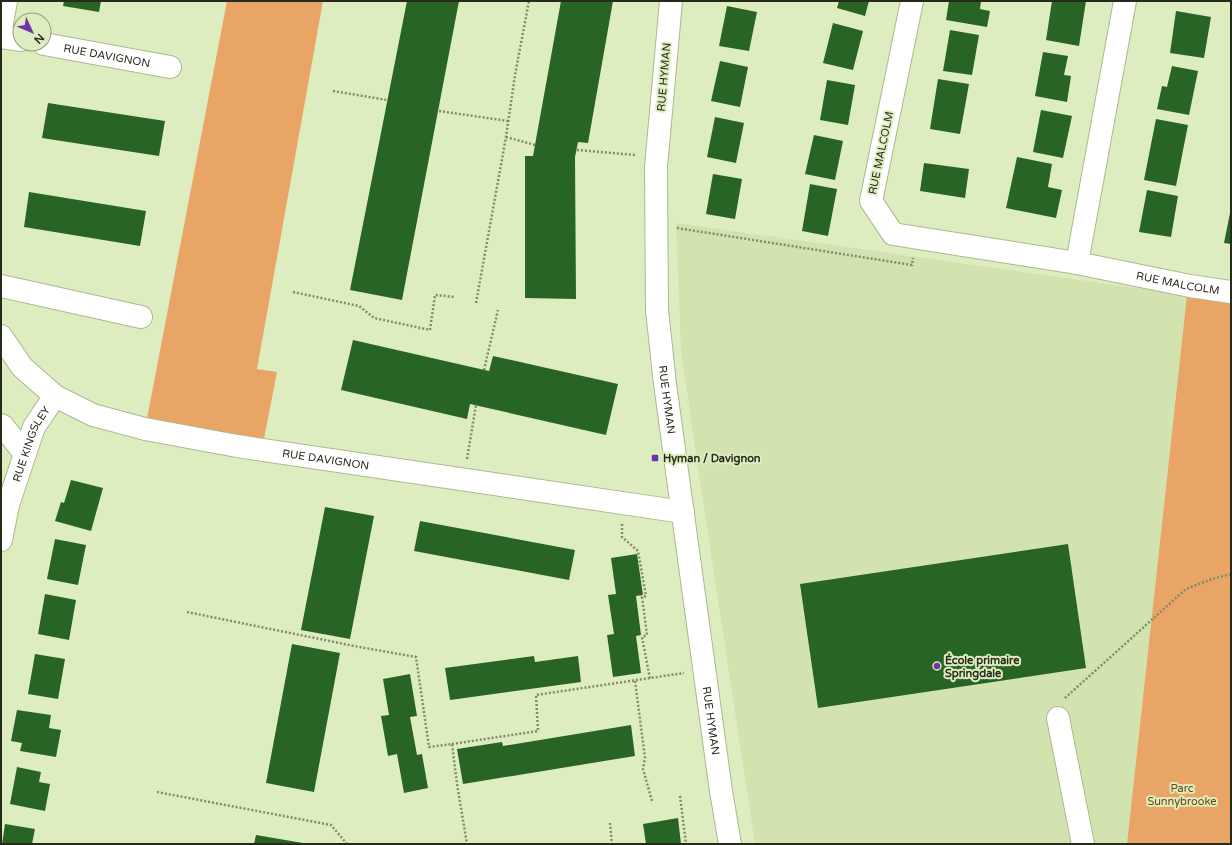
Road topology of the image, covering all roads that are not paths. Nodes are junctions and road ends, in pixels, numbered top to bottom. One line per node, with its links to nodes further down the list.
1 (6, 1): 5 (street)
2 (670, 1): 18 (street, RUE HYMAN)
3 (912, 1): 10 (street, RUE MALCOLM)
4 (1125, 1): 10 (street)
5 (1, 29)
6 (1, 36): 7 (street)
7 (12, 38)
8 (52, 45): 9 (street, RUE DAVIGNON)
9 (170, 67)
10 (1077, 263): 12 (street, RUE MALCOLM)
11 (1, 286): 13 (street)
12 (1231, 292)
13 (141, 317)
14 (1, 336): 15 (street, RUE DAVIGNON)
15 (55, 396): 17 (street, RUE KINGSLEY); 18 (street, RUE DAVIGNON)
16 (1, 425): 17 (street)
17 (24, 453): 19 (street, RUE KINGSLEY)
18 (683, 512): 21 (street, RUE HYMAN)
19 (1, 540)
20 (1059, 710): 22 (street)
21 (730, 844)
22 (1083, 844)

